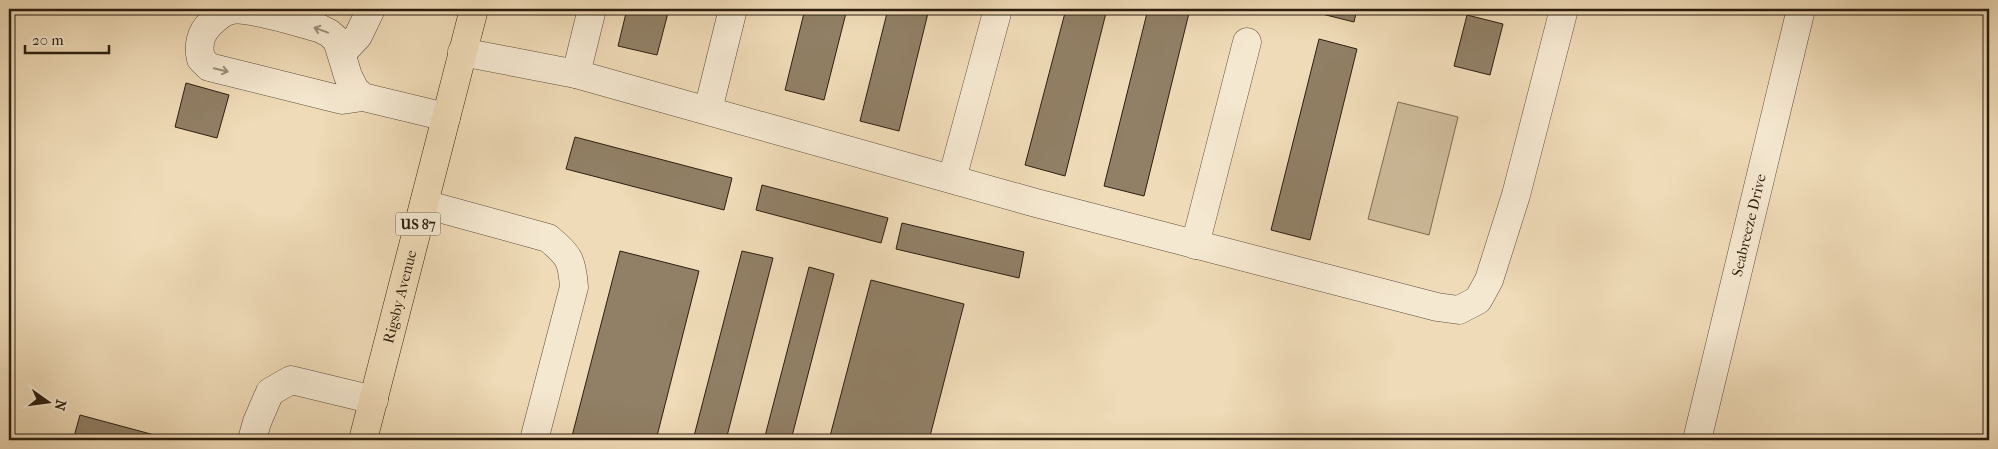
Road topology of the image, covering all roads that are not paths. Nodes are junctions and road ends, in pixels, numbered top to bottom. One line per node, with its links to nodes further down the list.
1 (371, 9): 10 (street)
2 (474, 9): 9 (main road, Rigsby Avenue / US 87)
3 (592, 9): 11 (street)
4 (733, 9): 13 (street)
5 (998, 9): 15 (street)
6 (1564, 9): 17 (street)
7 (1801, 9): 22 (street, Seabreeze Drive)
8 (1247, 42): 17 (street)
9 (462, 52): 11 (street); 14 (main road, Rigsby Avenue / US 87)
10 (342, 53): 12 (street); 12 (street, one-way to 12)
11 (576, 74): 13 (street)
12 (362, 97): 14 (street)
13 (708, 110): 15 (street)
14 (446, 117): 16 (main road, Rigsby Avenue / US 87)
15 (952, 179): 17 (street)
16 (424, 204): 18 (main road, Rigsby Avenue / US 87); 21 (street)
17 (1195, 245)
18 (374, 400): 19 (street); 20 (main road, Rigsby Avenue / US 87)
19 (252, 440)
20 (364, 440)
21 (534, 440)
22 (1697, 440)

